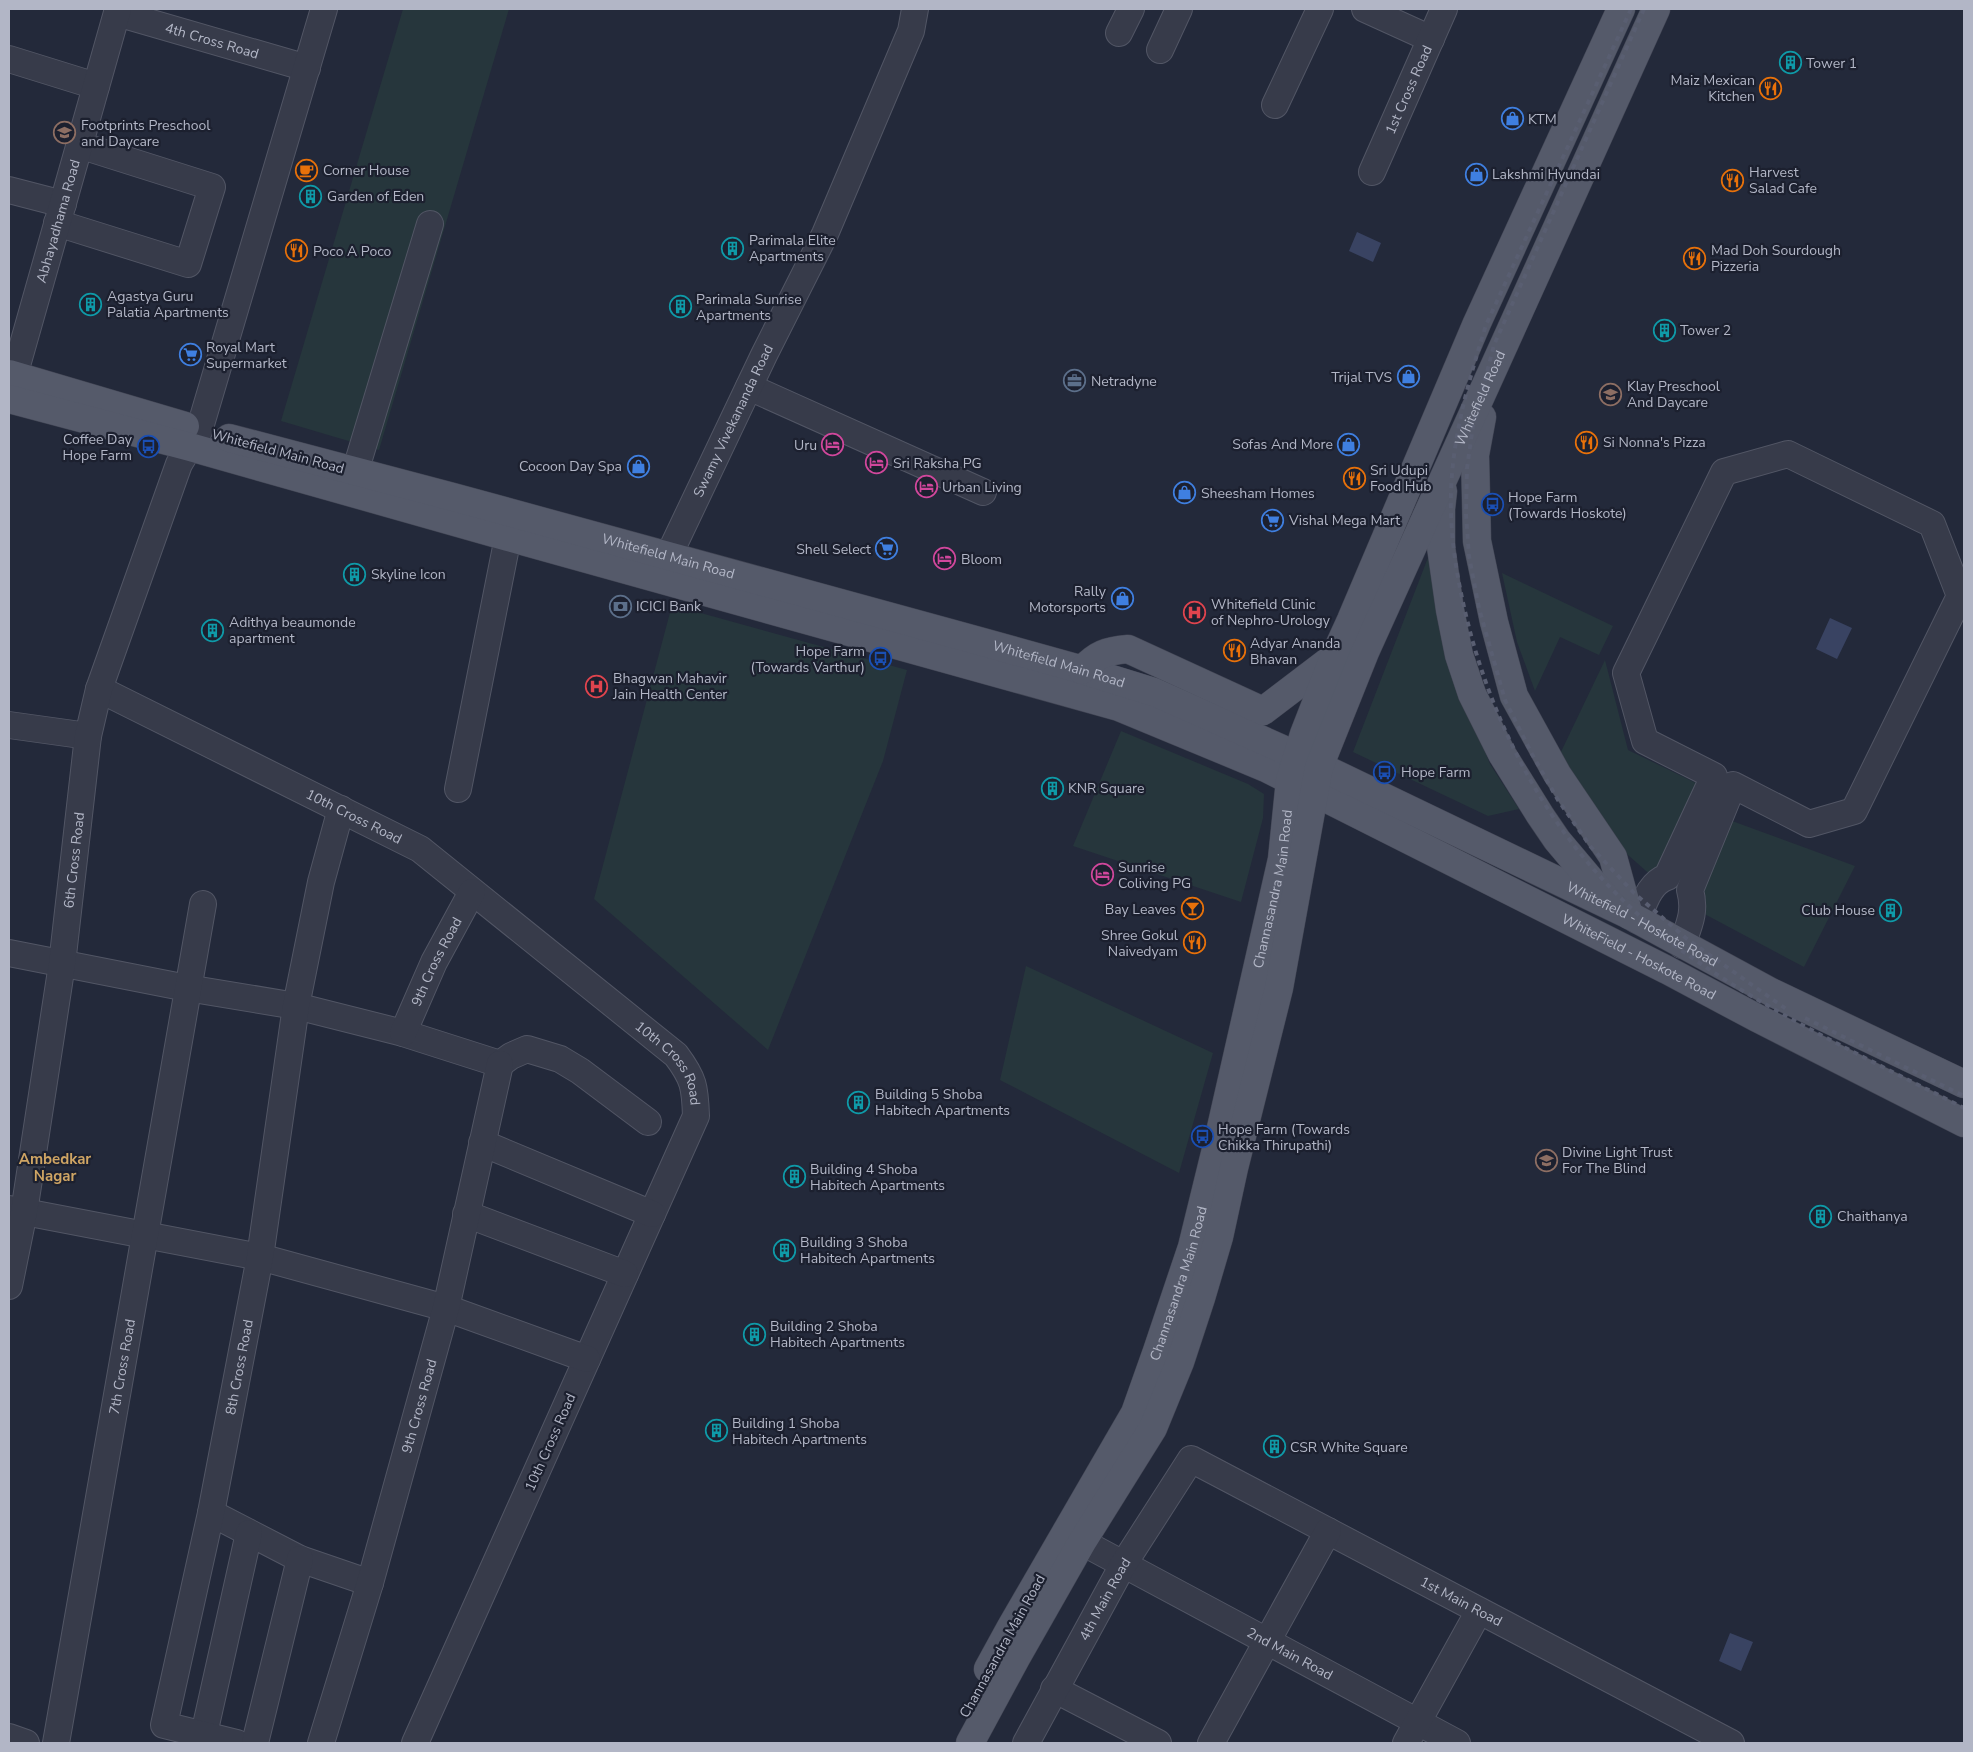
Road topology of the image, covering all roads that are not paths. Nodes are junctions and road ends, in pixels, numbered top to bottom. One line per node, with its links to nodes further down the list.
1 (324, 9): 15 (street, 6th Cross Road)
2 (915, 9): 29 (street, Swamy Vivekananda Road)
3 (1131, 9): 11 (street)
4 (1179, 9): 13 (street)
5 (1320, 9): 17 (street)
6 (1365, 9): 12 (street)
7 (1444, 9): 12 (street, 1st Cross Road)
8 (1621, 9): 18 (main road)
9 (1656, 9): 19 (main road, Whitefield Road)
10 (118, 11): 15 (street, 4th Cross Road); 16 (street, Abhayadhama Road)
11 (1119, 33)
12 (1431, 39): 22 (street, 1st Cross Road)
13 (1160, 50)
14 (9, 59): 16 (street)
15 (307, 68): 30 (street, 6th Cross Road)
16 (96, 86): 20 (street, Abhayadhama Road)
17 (1275, 105)
18 (1566, 128): 19 (main road); 21 (main road)
19 (1596, 142): 23 (main road, Whitefield Road)
20 (79, 146): 25 (street, Abhayadhama Road); 25 (street)
21 (1548, 169): 23 (main road); 38 (main road)
22 (1372, 172)
23 (1578, 182): 27 (main road, Whitefield Road)
24 (9, 190): 25 (street)
25 (60, 214): 28 (street, Abhayadhama Road)
26 (430, 224): 32 (street)
27 (1490, 373): 31 (main road, Whitefield Road); 51 (main road)
28 (10, 383): 30 (main road, Whitefield Main Road)
29 (749, 387): 33 (street); 35 (street, Swamy Vivekananda Road)
30 (194, 439): 32 (main road, Whitefield Main Road); 34 (main road, Whitefield Main Road); 40 (street, 6th Cross Road)
31 (1447, 470): 43 (main road, Whitefield Road); 51 (main road)
32 (355, 472): 35 (main road, Whitefield Main Road)
33 (984, 492)
34 (508, 538): 43 (main road, Whitefield Main Road); 45 (street)
35 (668, 557): 36 (main road, Whitefield Main Road)
36 (695, 564): 37 (main road); 39 (main road, Whitefield Main Road)
37 (816, 607)
38 (1334, 656): 39 (main road); 43 (main road)
39 (1082, 670): 43 (main road, Whitefield Main Road)
40 (99, 689): 42 (street, 6th Cross Road); 46 (street, 10th Cross Road)
41 (9, 725): 42 (street)
42 (88, 736): 54 (street, 6th Cross Road)
43 (1305, 774): 51 (main road, Whitefield - Hoskote Road); 61 (main road, WhiteField - Hoskote Road); 72 (main road, Channasandra Main Road)
44 (1723, 780): 44 (street); 47 (street); 48 (street)
45 (458, 789)
46 (342, 809): 49 (street, 10th Cross Road); 56 (street, 8th Cross Road)
47 (1666, 877): 48 (street); 51 (street)
48 (1690, 890): 52 (street)
49 (472, 892): 57 (street, 9th Cross Road); 65 (street, 10th Cross Road)
50 (203, 904): 55 (street, 7th Cross Road)
51 (1627, 915): 52 (main road, Whitefield - Hoskote Road)
52 (1682, 945): 59 (main road, Whitefield - Hoskote Road)
53 (9, 953): 54 (street)
54 (62, 964): 55 (street); 63 (street, 6th Cross Road)
55 (187, 988): 56 (street); 66 (street, 7th Cross Road)
56 (296, 1006): 57 (street); 67 (street, 8th Cross Road)
57 (403, 1033): 58 (street)
58 (500, 1064): 60 (street); 62 (street, 9th Cross Road)
59 (1964, 1084)
60 (648, 1122)
61 (1964, 1123)
62 (482, 1143): 64 (street, 9th Cross Road); 65 (street)
63 (17, 1211): 66 (street); 69 (street, 6th Cross Road)
64 (466, 1214): 68 (street); 70 (street, 9th Cross Road)
65 (652, 1214): 68 (street, 10th Cross Road)
66 (145, 1234): 67 (street); 89 (street, 7th Cross Road)
67 (260, 1257): 70 (street); 74 (street, 8th Cross Road)
68 (625, 1274): 71 (street, 10th Cross Road)
69 (9, 1286)
70 (446, 1308): 71 (street); 80 (street, 9th Cross Road)
71 (587, 1359): 93 (street, 10th Cross Road)
72 (1144, 1421): 77 (main road, Channasandra Main Road); 87 (main road, Channasandra Main Road)
73 (1191, 1459): 75 (street, 1st Main Road); 79 (street, 4th Main Road)
74 (211, 1513): 76 (street); 85 (street, 8th Cross Road)
75 (1328, 1532): 81 (street, 1st Main Road); 82 (street)
76 (249, 1533): 78 (street); 85 (street)
77 (1082, 1542): 79 (street, 2nd Main Road); 87 (main road, Channasandra Main Road)
78 (300, 1559): 80 (street); 91 (street)
79 (1119, 1562): 82 (street, 2nd Main Road); 83 (street, 4th Main Road)
80 (370, 1584): 92 (street, 9th Cross Road)
81 (1479, 1611): 84 (street); 98 (street, 1st Main Road)
82 (1267, 1642): 84 (street, 2nd Main Road); 96 (street)
83 (1054, 1690): 94 (street, 4th Main Road); 95 (street)
84 (1412, 1733): 97 (street, 2nd Main Road)
85 (204, 1734): 90 (street)
86 (9, 1737): 88 (street)
87 (963, 1737)
88 (26, 1743)
89 (56, 1743)
90 (237, 1743)
91 (255, 1743)
92 (321, 1743)
93 (415, 1743)
94 (1026, 1743)
95 (1158, 1743)
96 (1212, 1743)
97 (1457, 1743)
98 (1730, 1743)

